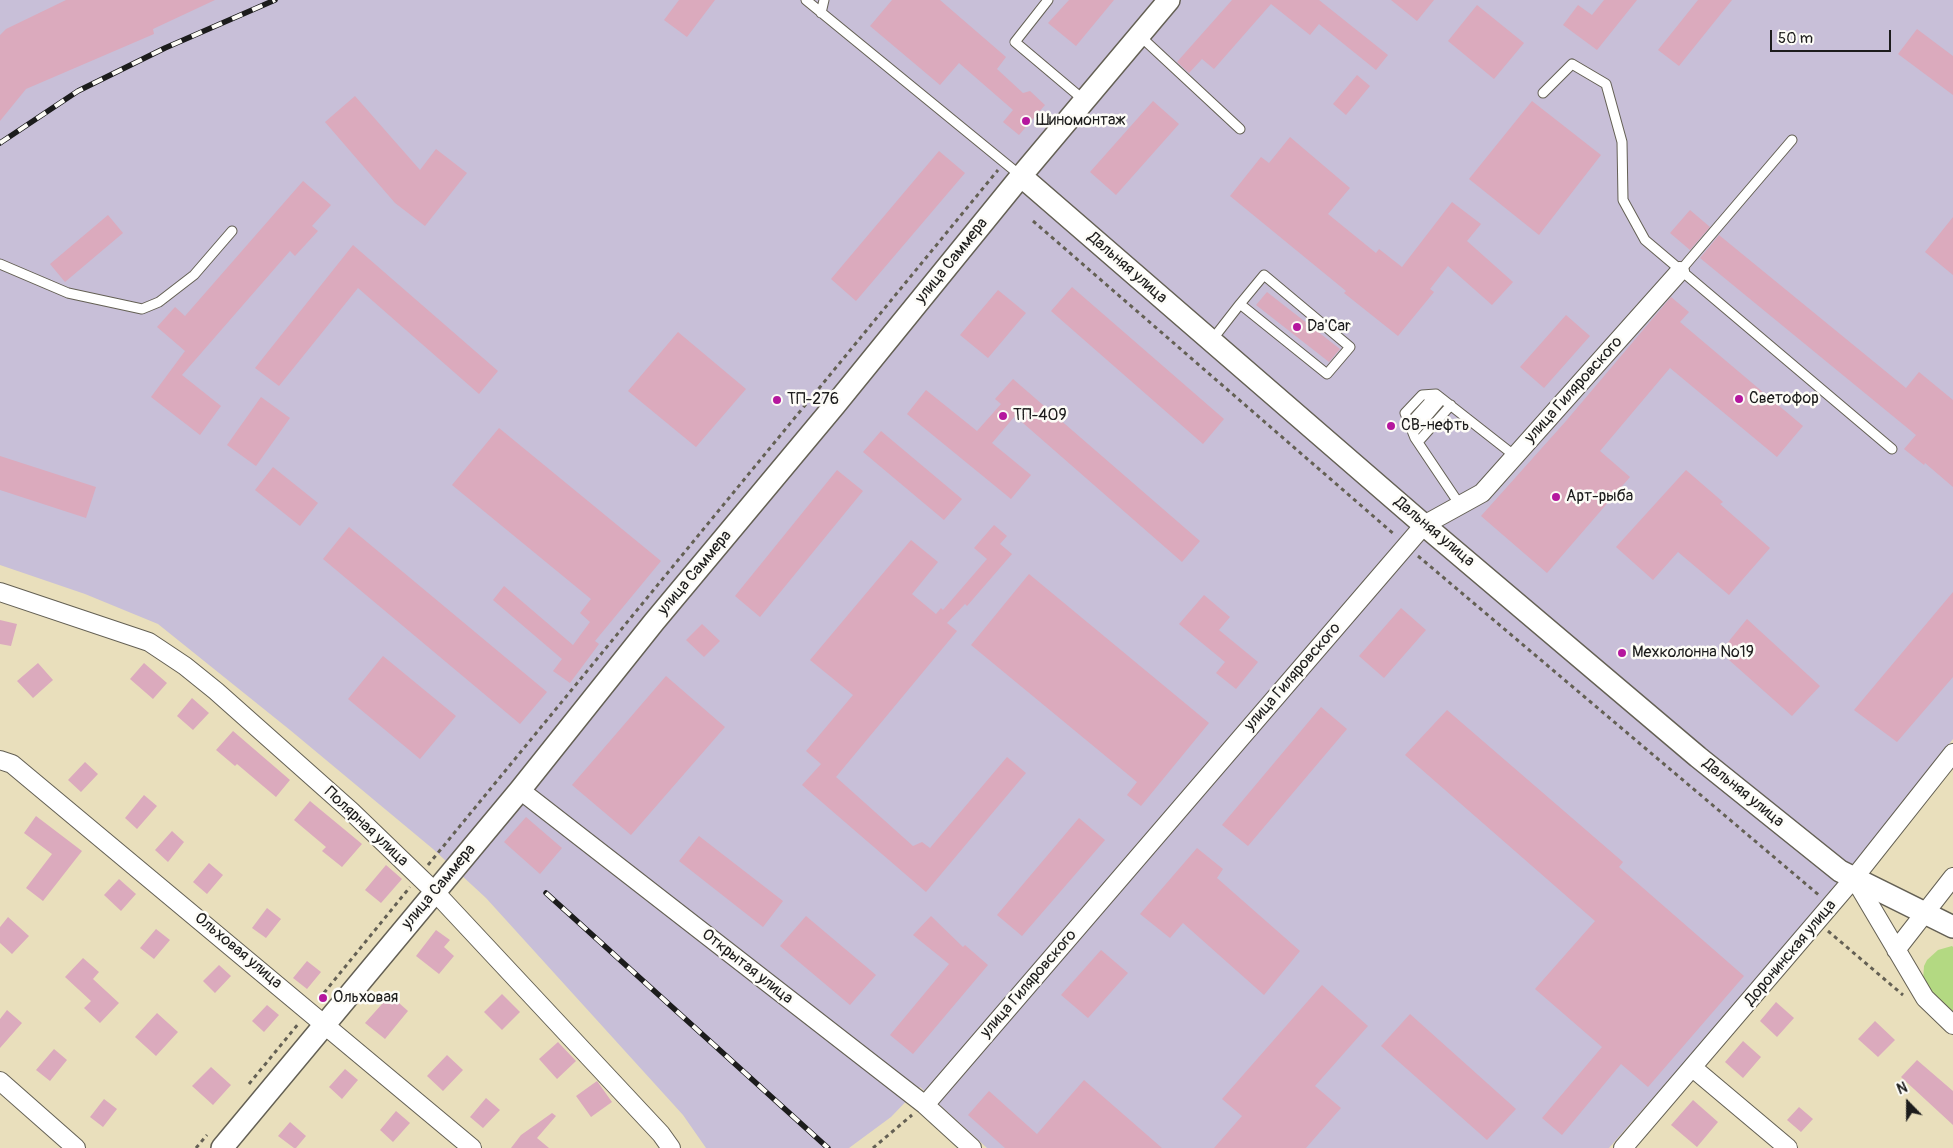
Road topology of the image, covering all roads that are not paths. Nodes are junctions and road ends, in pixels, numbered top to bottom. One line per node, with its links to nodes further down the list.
1 (806, 0): 5 (lane)
2 (824, 0): 5 (lane)
3 (1048, 0): 8 (lane)
4 (1169, 0): 6 (street, улица Саммера)
5 (822, 13): 11 (lane)
6 (1139, 35): 8 (street, улица Саммера); 9 (lane)
7 (1543, 93): 14 (lane)
8 (1085, 101): 11 (street, улица Саммера)
9 (1240, 129)
10 (1792, 140): 14 (lane)
11 (1021, 176): 16 (street, Дальняя улица); 28 (street, улица Саммера)
12 (232, 231): 13 (lane)
13 (0, 264)
14 (1680, 271): 21 (lane); 22 (street, улица Гиляровского)
15 (1240, 304): 15 (lane); 16 (lane)
16 (1211, 340): 24 (street, Дальняя улица)
17 (1439, 397): 18 (lane); 19 (lane); 19 (lane)
18 (1451, 405): 20 (lane); 22 (lane)
19 (1413, 433): 20 (lane)
20 (1418, 442): 23 (lane)
21 (1892, 449)
22 (1516, 456): 23 (street, улица Гиляровского)
23 (1460, 505): 24 (street, улица Гиляровского)
24 (1424, 525): 30 (street, Дальняя улица); 39 (street, улица Гиляровского)
25 (0, 592): 31 (street, Полярная улица)
26 (1953, 753): 30 (street, Доронинская улица)
27 (0, 760): 35 (street, Ольховая улица)
28 (520, 790): 31 (street, улица Саммера); 39 (street, Открытая улица)
29 (1953, 877): 32 (street)
30 (1854, 878): 32 (street, Дальняя улица); 34 (street, Дальняя улица); 37 (street, Доронинская улица)
31 (435, 892): 35 (street, улица Саммера); 43 (street, Полярная улица)
32 (1925, 912): 33 (street, Дальняя улица); 34 (street)
33 (1953, 927)
34 (1896, 950): 36 (street, Дальняя улица)
35 (317, 1017): 40 (street, улица Саммера); 42 (street, Ольховая улица)
36 (1953, 1025)
37 (1693, 1068): 45 (street, Доронинская улица); 46 (street)
38 (0, 1081): 41 (street)
39 (925, 1105): 44 (street, Открытая улица)
40 (216, 1140)
41 (76, 1148)
42 (472, 1148)
43 (671, 1148)
44 (972, 1148)
45 (1623, 1148)
46 (1788, 1148)

